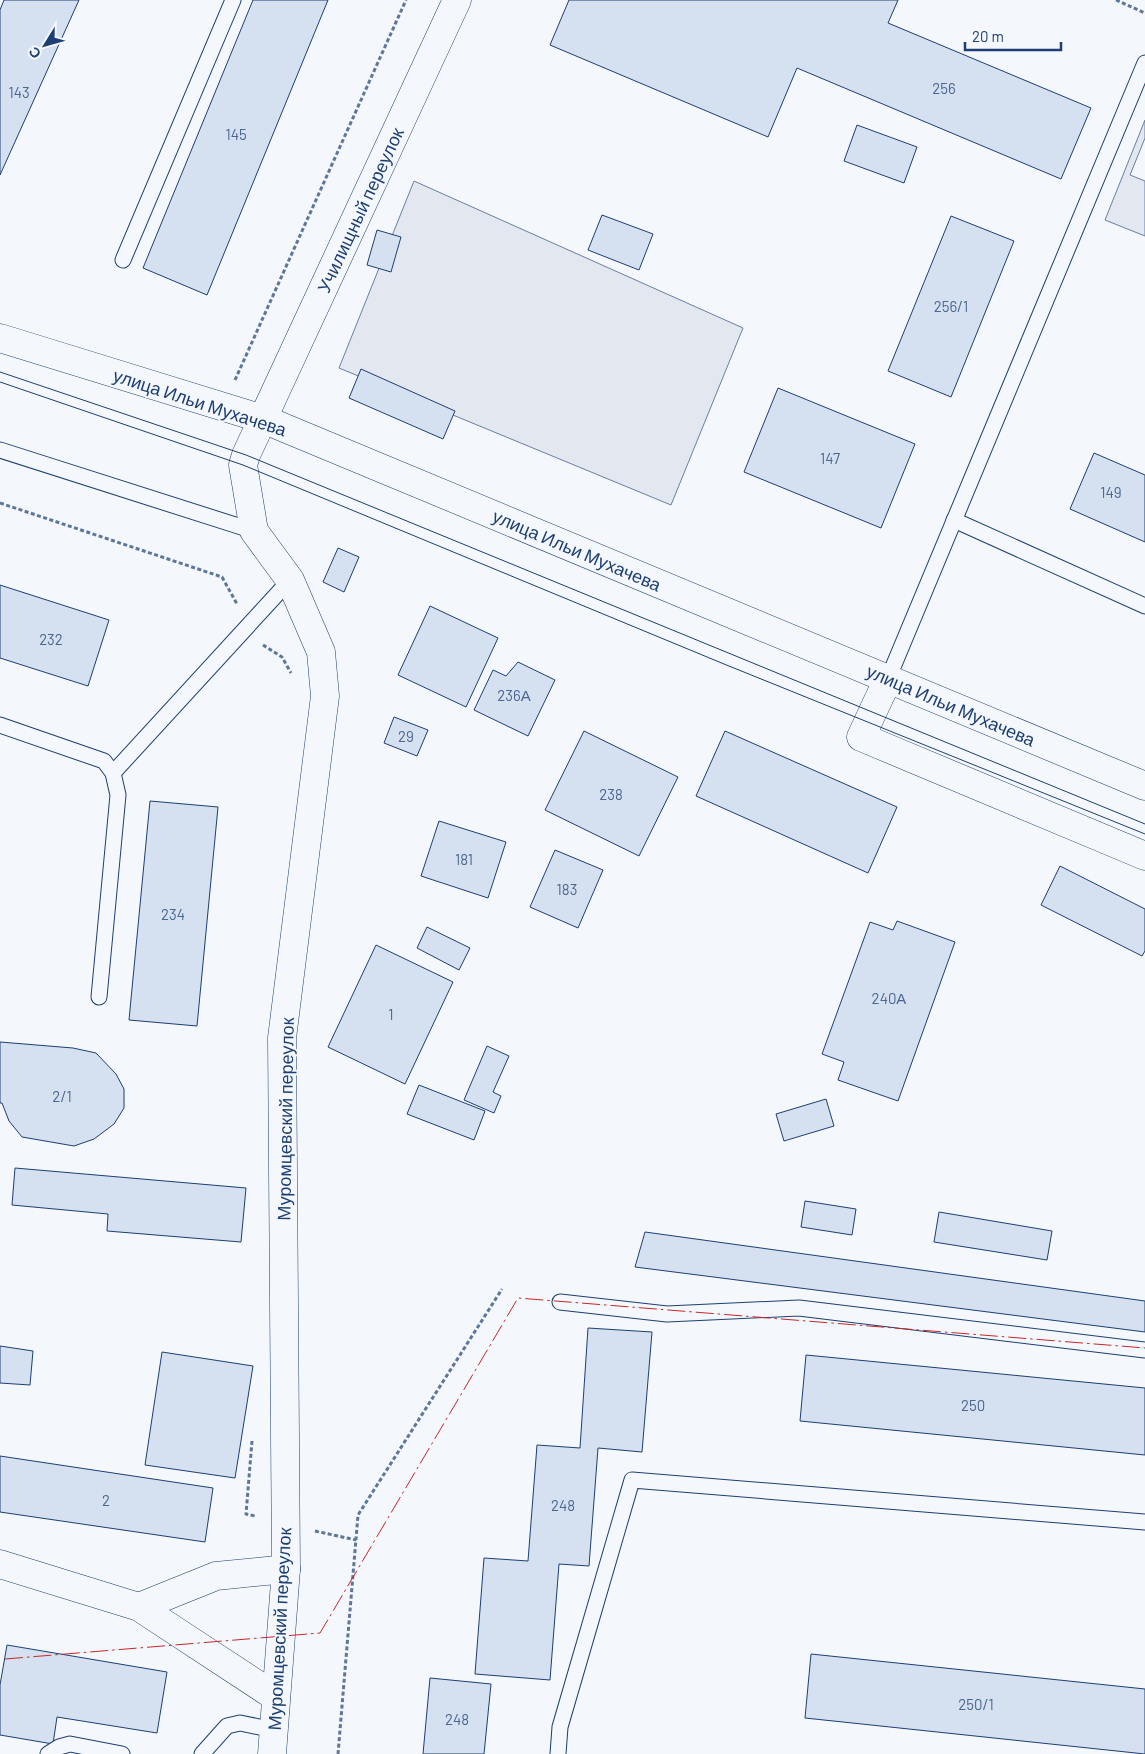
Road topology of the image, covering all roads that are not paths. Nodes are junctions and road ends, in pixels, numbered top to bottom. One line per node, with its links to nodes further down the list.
1 (233, 0): 4 (lane)
2 (457, 0): 6 (street, Училищный переулок)
3 (1145, 63): 8 (lane)
4 (123, 260)
5 (0, 338): 6 (street, улица Ильи Мухачева)
6 (263, 419): 9 (street, Муромцевский переулок); 12 (street, улица Ильи Мухачева)
7 (0, 450): 9 (lane)
8 (954, 520): 11 (lane); 12 (lane)
9 (254, 531): 10 (street, Муромцевский переулок)
10 (290, 580): 14 (lane); 22 (street, Муромцевский переулок)
11 (1145, 606)
12 (888, 679): 15 (street, улица Ильи Мухачева); 16 (street)
13 (0, 726): 14 (lane)
14 (113, 773): 17 (lane)
15 (1145, 786)
16 (1145, 856)
17 (99, 997)
18 (560, 1302): 19 (lane)
19 (1145, 1350)
20 (1145, 1522): 29 (lane)
21 (0, 1564): 23 (street)
22 (286, 1569): 23 (street); 24 (street, Муромцевский переулок)
23 (139, 1607): 24 (street)
24 (276, 1697): 25 (street, Муромцевский переулок)
25 (273, 1742): 28 (lane)
26 (48, 1754): 27 (lane)
27 (122, 1754)
28 (202, 1754)
29 (558, 1754)

